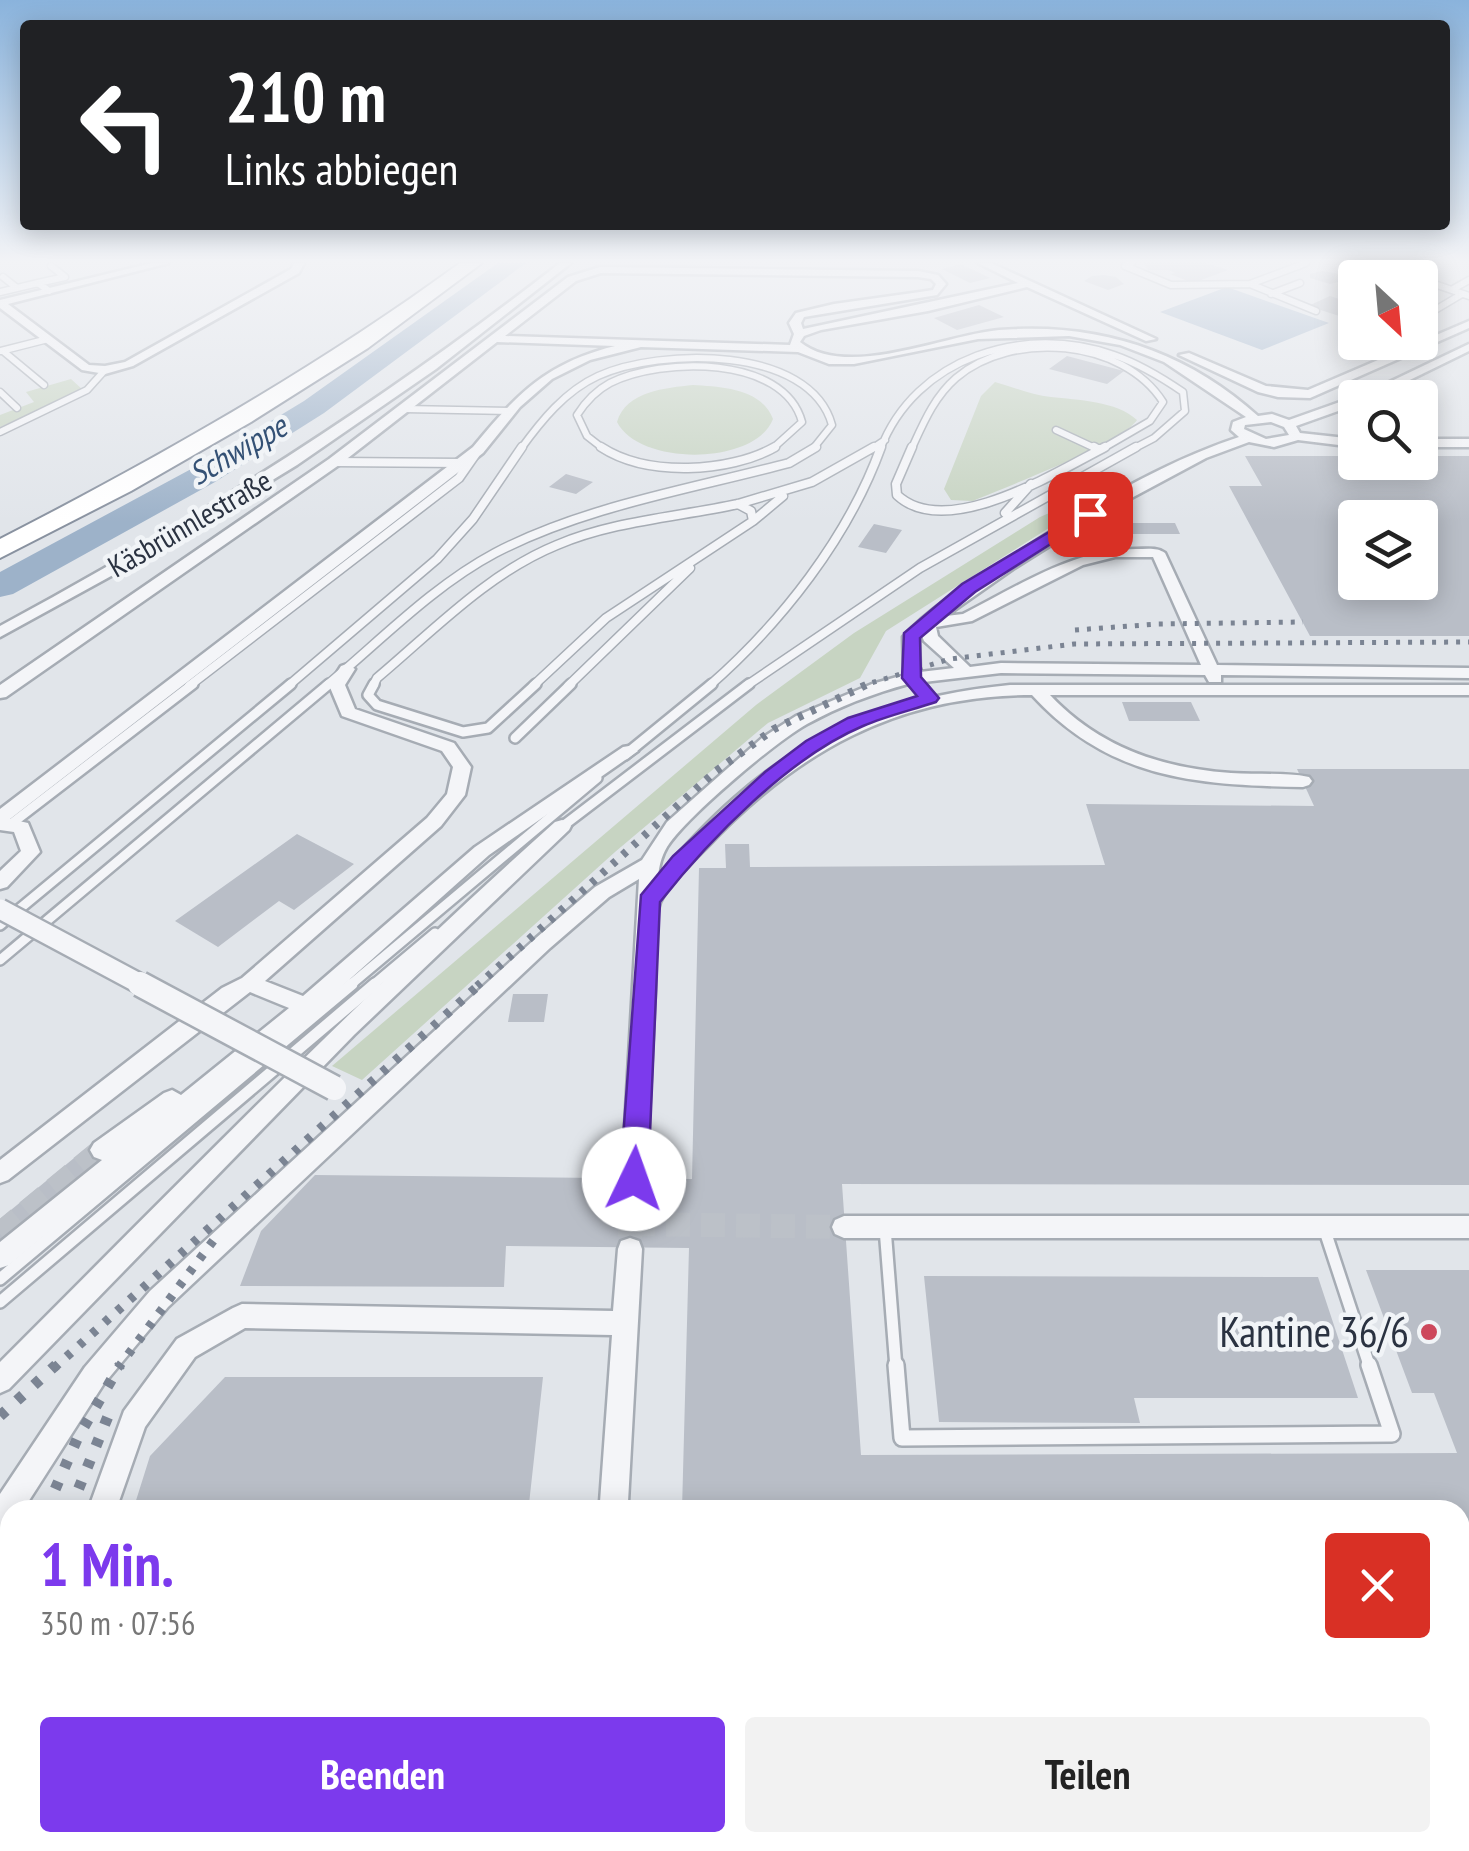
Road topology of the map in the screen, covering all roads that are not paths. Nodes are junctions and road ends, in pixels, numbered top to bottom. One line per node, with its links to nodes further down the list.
1 (62, 349): 19 (street)
2 (155, 349): 19 (street)
3 (329, 349): 47 (highway)
4 (344, 349): 49 (highway)
5 (458, 349): 51 (street, Käsbrünnlestraße)
6 (484, 349): 24 (street)
7 (618, 349): 26 (street)
8 (800, 349): 9 (street)
9 (923, 349)
10 (990, 349): 32 (lane)
11 (1045, 349): 42 (lane)
12 (1054, 349): 37 (lane)
13 (1100, 349): 46 (lane)
14 (1150, 349): 27 (street)
15 (1170, 349): 16 (street)
16 (1411, 349)
17 (1462, 349): 20 (street)
18 (2, 351): 21 (lane)
19 (105, 370): 30 (lane)
20 (1399, 380)
21 (44, 385)
22 (0, 392): 23 (lane)
23 (16, 408)
24 (405, 409): 26 (lane); 38 (street)
25 (1338, 409): 29 (street)
26 (510, 410): 36 (street)
27 (1253, 418): 29 (street); 31 (street)
28 (1056, 430): 37 (lane)
29 (1293, 430): 31 (street); 33 (street)
30 (0, 432)
31 (1249, 438): 50 (street)
32 (886, 439): 43 (lane); 63 (lane)
33 (1338, 439)
34 (1438, 443): 35 (street)
35 (1469, 443)
36 (478, 450): 39 (street); 65 (lane)
37 (1100, 450): 42 (lane)
38 (334, 462): 39 (lane); 60 (street)
39 (462, 463): 65 (street)
40 (694, 466): 40 (lane); 41 (lane)
41 (752, 473): 52 (lane); 71 (lane)
42 (1036, 479): 46 (lane)
43 (810, 484): 44 (lane); 45 (lane)
44 (735, 503): 45 (lane); 48 (lane)
45 (753, 521): 48 (lane)
46 (998, 521): 66 (lane)
47 (0, 536)
48 (717, 543): 62 (lane)
49 (0, 550)
50 (927, 622): 53 (street); 54 (street); 56 (street)
51 (0, 632)
52 (347, 669): 72 (lane); 73 (street)
53 (964, 670): 54 (street); 56 (street)
54 (1212, 672): 55 (street); 58 (street)
55 (1469, 673)
56 (912, 678): 61 (street); 67 (street)
57 (1036, 690): 58 (street); 61 (street); 64 (street)
58 (1219, 690): 59 (street)
59 (1469, 690)
60 (0, 692)
61 (930, 698): 69 (street)
62 (515, 738)
63 (629, 751): 74 (street); 86 (lane)
64 (1303, 781)
65 (4, 822): 68 (street)
66 (562, 826): 87 (lane); 89 (street)
67 (648, 865): 69 (street); 76 (street)
68 (0, 882)
69 (649, 901): 79 (street)
70 (0, 910): 76 (street, bridge)
71 (0, 925)
72 (0, 960)
73 (249, 983): 74 (street); 78 (street)
74 (306, 1006): 75 (street)
75 (222, 1073): 77 (street); 85 (street)
76 (365, 1106): 90 (street)
77 (102, 1150)
78 (0, 1173)
79 (634, 1179)
80 (1469, 1226): 83 (street)
81 (844, 1227): 82 (street)
82 (885, 1228): 83 (street); 83 (lane)
83 (1324, 1228)
84 (630, 1249): 88 (street)
85 (0, 1257)
86 (0, 1279)
87 (0, 1302)
88 (627, 1323): 91 (street); 92 (street)
89 (0, 1380)
90 (13, 1500)
91 (106, 1500)
92 (614, 1500)

